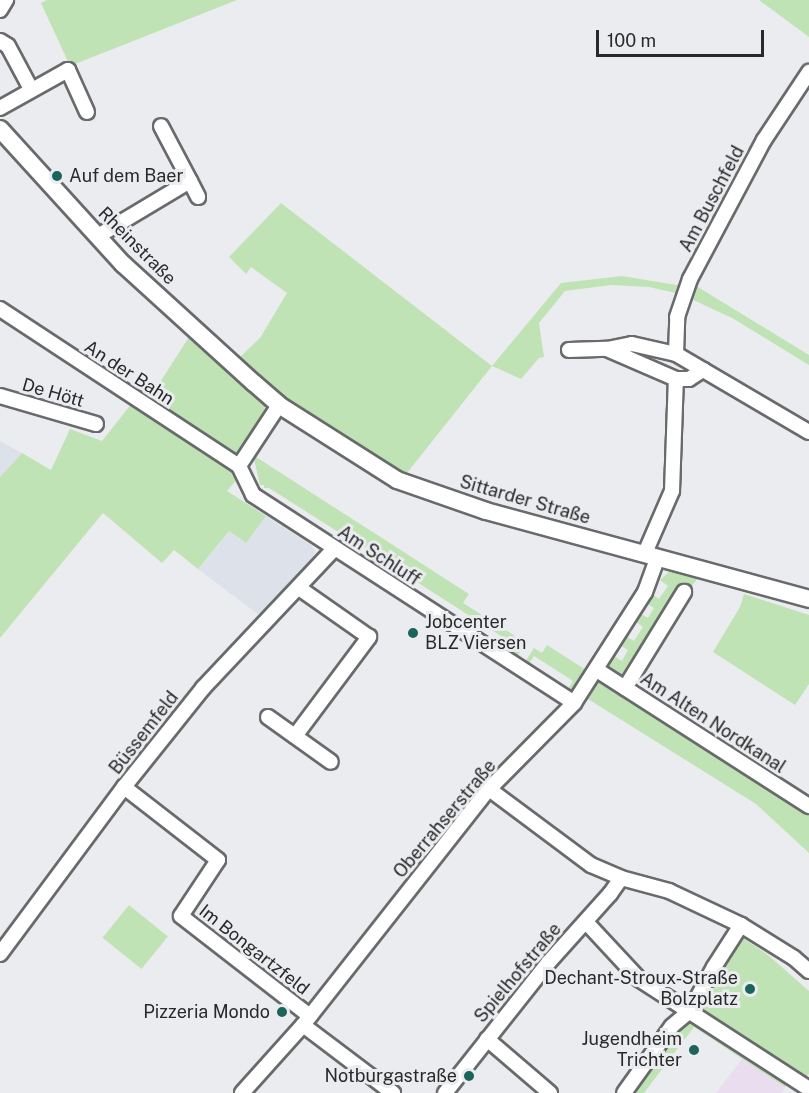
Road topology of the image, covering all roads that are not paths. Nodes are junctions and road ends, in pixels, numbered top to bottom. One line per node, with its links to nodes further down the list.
1 (6, 0): 2 (street)
2 (0, 10)
3 (0, 41): 5 (street)
4 (809, 72): 16 (street, Am Buschfeld)
5 (31, 89): 6 (street); 7 (street)
6 (0, 108)
7 (87, 112)
8 (161, 126): 10 (street)
9 (0, 129): 12 (street, Rheinstraße)
10 (190, 181): 11 (street); 12 (street)
11 (198, 197)
12 (98, 236): 19 (street, Rheinstraße)
13 (0, 309): 24 (street, An der Bahn)
14 (607, 349): 15 (street); 16 (street); 18 (street)
15 (569, 351)
16 (676, 354): 17 (street)
17 (703, 370): 18 (street); 23 (street)
18 (676, 379): 26 (street, Oberrahserstraße)
19 (254, 384): 21 (street, Sittarder Straße)
20 (0, 396): 22 (street, De Hött)
21 (279, 405): 24 (street); 26 (street, Sittarder Straße)
22 (96, 424)
23 (809, 432)
24 (239, 466): 25 (street, Am Schluff)
25 (334, 549): 27 (street, Büssemfeld); 32 (street, Am Schluff)
26 (651, 555): 29 (street, Sittarder Straße); 30 (street, Oberrahserstraße)
27 (299, 588): 34 (street); 36 (street, Büssemfeld)
28 (684, 592): 31 (street)
29 (809, 599)
30 (597, 670): 31 (street, Am Alten Nordkanal); 32 (street, Oberrahserstraße)
31 (625, 688): 38 (street, Am Alten Nordkanal)
32 (574, 703): 37 (street, Oberrahserstraße)
33 (268, 717): 34 (street)
34 (295, 736): 35 (street)
35 (331, 762)
36 (124, 787): 42 (street, Büssemfeld); 45 (street, Im Bongartzfeld)
37 (489, 789): 39 (street); 45 (street, Oberrahserstraße)
38 (809, 806)
39 (621, 878): 40 (street, Spielhofstraße); 41 (street)
40 (586, 922): 44 (street); 46 (street, Spielhofstraße)
41 (741, 925): 43 (street); 44 (street)
42 (0, 954)
43 (809, 971)
44 (690, 1011): 47 (street); 52 (street)
45 (307, 1020): 48 (street, Oberrahserstraße); 49 (street)
46 (487, 1039): 50 (street, Spielhofstraße); 51 (street)
47 (809, 1089)
48 (242, 1093)
49 (393, 1093)
50 (445, 1093)
51 (550, 1093)
52 (624, 1093)

